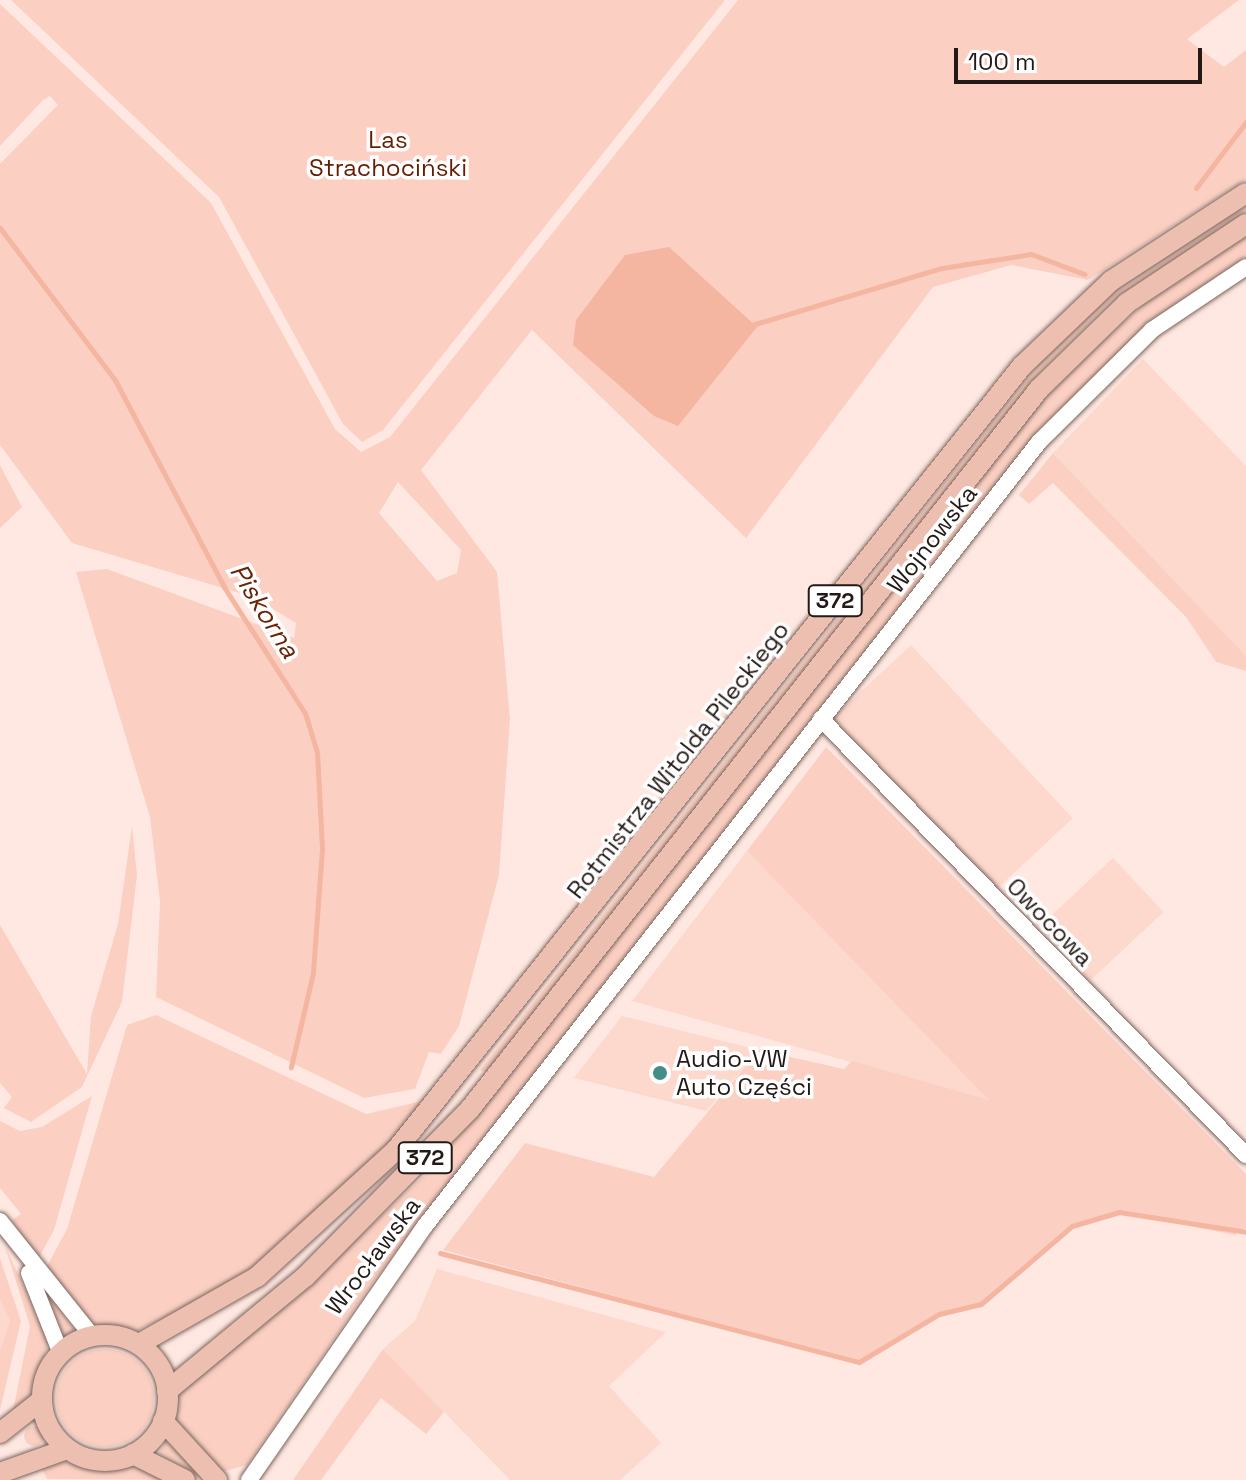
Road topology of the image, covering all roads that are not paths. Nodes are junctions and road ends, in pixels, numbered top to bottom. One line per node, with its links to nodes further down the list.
1 (1246, 193): 10 (main road, Rotmistrza Witolda Pileckiego / 372)
2 (1246, 224): 12 (main road, 372)
3 (1246, 267): 4 (street, Wojnowska)
4 (821, 719): 5 (street, Wojnowska); 6 (street, Owocowa)
5 (607, 993): 21 (street, Wrocławska)
6 (1246, 1155)
7 (0, 1221): 8 (street)
8 (22, 1256): 9 (street); 11 (street)
9 (93, 1337): 10 (main road); 11 (main road)
10 (139, 1344): 12 (main road)
11 (61, 1354): 13 (main road)
12 (167, 1391): 14 (main road)
13 (42, 1400): 15 (main road); 16 (main road)
14 (163, 1421): 17 (main road); 20 (main road)
15 (0, 1433)
16 (67, 1449): 17 (main road); 18 (main road)
17 (133, 1454): 19 (main road)
18 (0, 1473)
19 (185, 1480)
20 (217, 1480)
21 (249, 1480)

